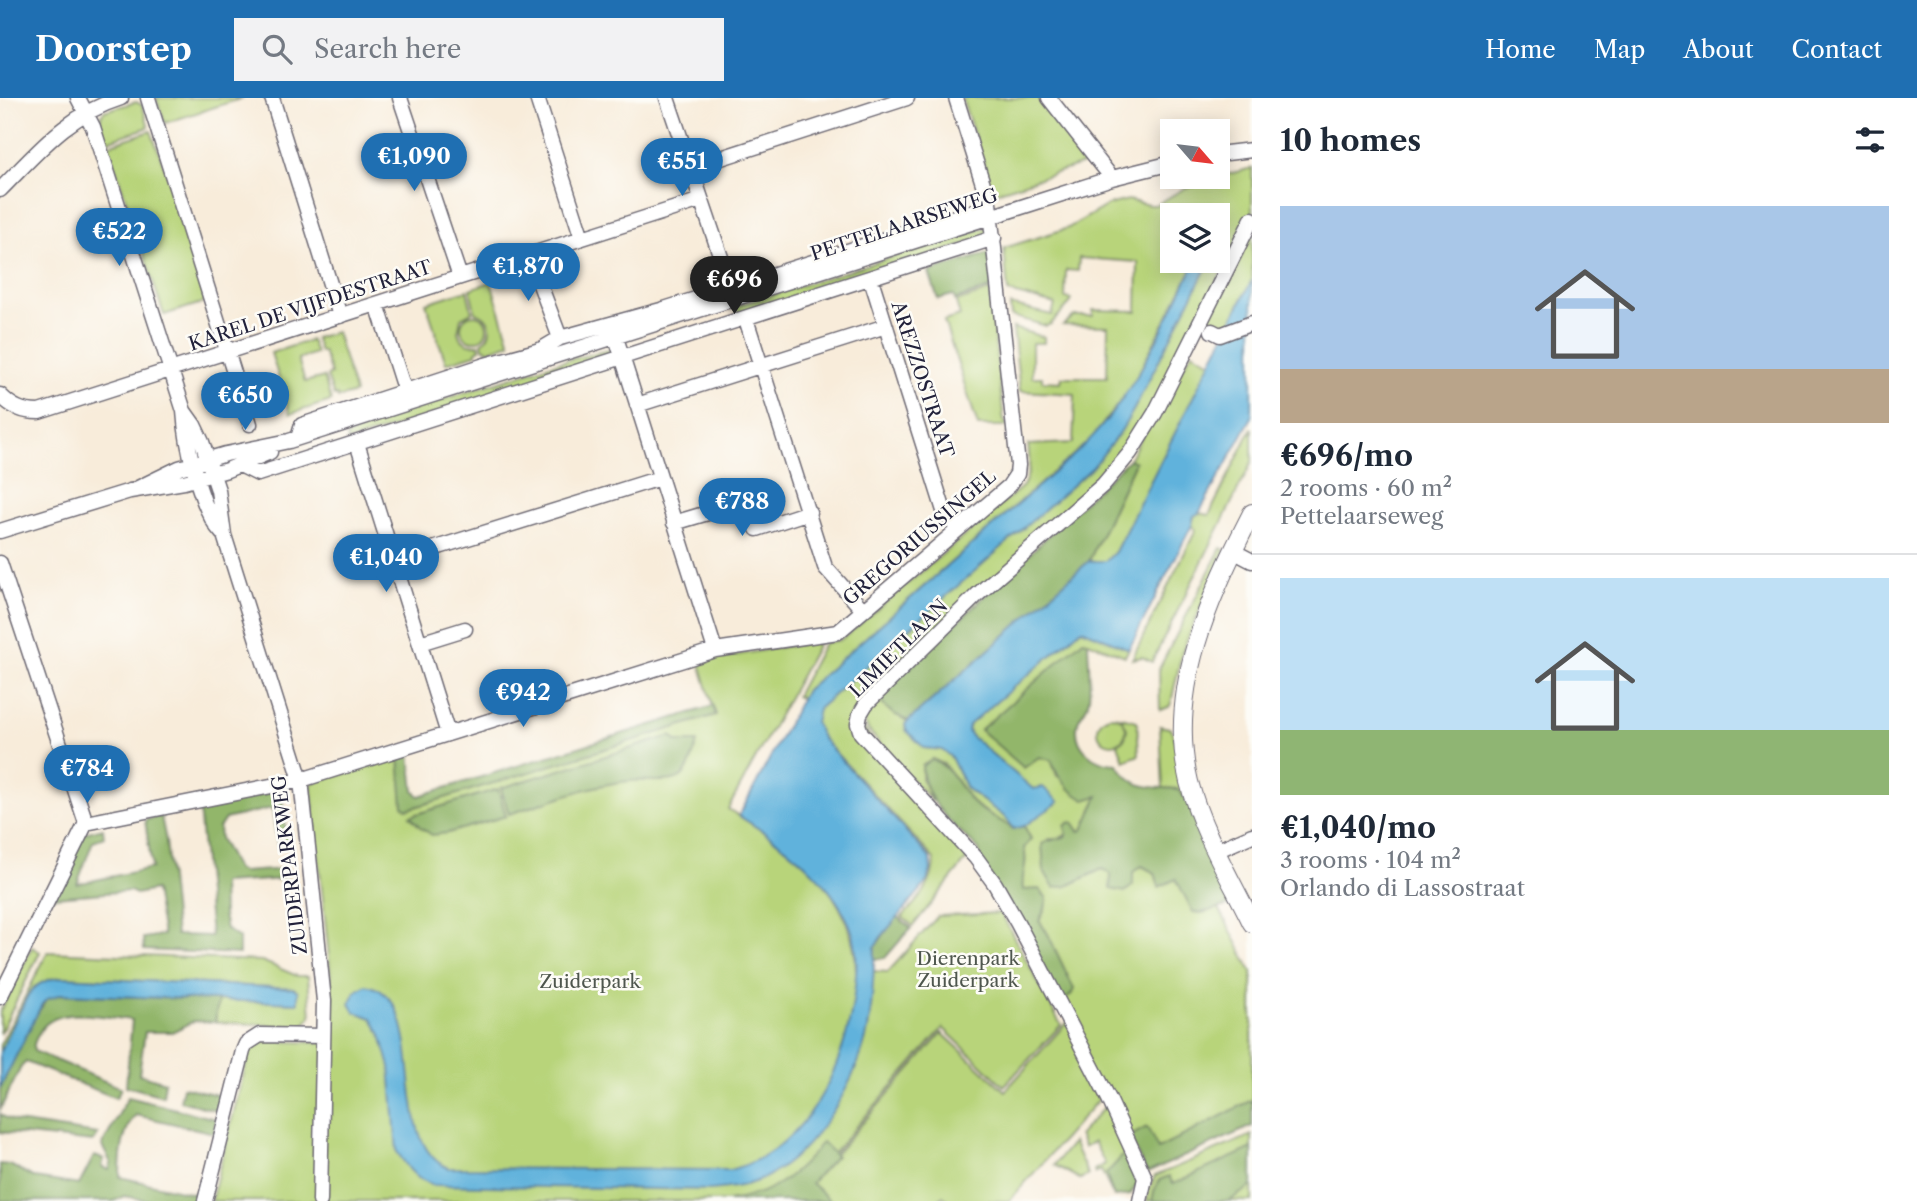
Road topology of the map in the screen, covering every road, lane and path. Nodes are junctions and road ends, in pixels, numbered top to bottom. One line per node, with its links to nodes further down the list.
1 (78, 98): 11 (street)
2 (121, 98): 11 (street)
3 (148, 98): 35 (street)
4 (272, 98): 28 (street)
5 (400, 98): 24 (street)
6 (537, 98): 21 (street)
7 (667, 98): 15 (street)
8 (956, 98): 19 (street, GREGORIUSSINGEL)
9 (1049, 98): 16 (street)
10 (905, 99): 15 (street)
11 (86, 113): 17 (street); 38 (street)
12 (1252, 150): 13 (street)
13 (1230, 152)
14 (1160, 166): 16 (street, PETTELAARSEWEG)
15 (690, 168): 18 (street)
16 (1112, 178): 19 (street, PETTELAARSEWEG)
17 (0, 190)
18 (701, 200): 21 (street, KAREL DE VIJFDESTRAAT); 26 (street)
19 (990, 210): 22 (street, GREGORIUSSINGEL); 26 (street, PETTELAARSEWEG); 32 (street, PETTELAARSEWEG)
20 (1252, 219): 73 (street, LIMIETLAAN)
21 (582, 238): 23 (street, KAREL DE VIJFDESTRAAT)
22 (994, 238): 25 (street, PETTELAARSEWEG); 53 (street, GREGORIUSSINGEL)
23 (529, 255): 24 (street, KAREL DE VIJFDESTRAAT); 34 (street)
24 (460, 277): 27 (street, KAREL DE VIJFDESTRAAT)
25 (871, 279): 29 (street, PETTELAARSEWEG); 31 (street, AREZZOSTRAAT)
26 (731, 288): 32 (street, PETTELAARSEWEG)
27 (377, 304): 28 (street, KAREL DE VIJFDESTRAAT); 39 (street)
28 (340, 316): 35 (street, KAREL DE VIJFDESTRAAT)
29 (746, 319): 36 (street, PETTELAARSEWEG); 37 (street)
30 (1252, 323): 33 (street)
31 (886, 326): 37 (street); 53 (street, AREZZOSTRAAT)
32 (613, 331): 34 (street, PETTELAARSEWEG); 36 (street); 43 (street, PETTELAARSEWEG)
33 (1216, 333)
34 (560, 338): 39 (street, PETTELAARSEWEG)
35 (228, 352): 38 (street, KAREL DE VIJFDESTRAAT); 42 (street)
36 (622, 358): 41 (street); 44 (street, PETTELAARSEWEG)
37 (761, 365): 41 (street); 50 (street)
38 (171, 370): 40 (street, KAREL DE VIJFDESTRAAT); 45 (street)
39 (405, 392): 43 (street, PETTELAARSEWEG)
40 (0, 396)
41 (637, 405): 48 (street)
42 (250, 424)
43 (296, 435): 45 (street, PETTELAARSEWEG); 46 (street, PETTELAARSEWEG)
44 (357, 443): 46 (street, PETTELAARSEWEG); 56 (street)
45 (201, 462): 47 (street, ZUIDERPARKWEG); 49 (street, PETTELAARSEWEG)
46 (240, 465): 47 (street, PETTELAARSEWEG)
47 (205, 477): 49 (street, PETTELAARSEWEG); 64 (street, ZUIDERPARKWEG)
48 (660, 478): 52 (street); 56 (street)
49 (136, 489): 54 (street, PETTELAARSEWEG)
50 (808, 512): 52 (street); 59 (street)
51 (1252, 513): 55 (main road)
52 (674, 523): 62 (street)
53 (957, 528): 59 (street, GREGORIUSSINGEL)
54 (0, 531)
55 (1233, 551): 57 (street); 67 (main road)
56 (394, 561): 61 (street)
57 (1252, 561)
58 (0, 563): 65 (street)
59 (863, 610): 62 (street, GREGORIUSSINGEL)
60 (465, 629): 61 (street)
61 (420, 643): 63 (street)
62 (715, 650): 63 (street, GREGORIUSSINGEL)
63 (448, 734): 64 (street, GREGORIUSSINGEL)
64 (301, 780): 65 (street, GREGORIUSSINGEL); 70 (street, ZUIDERPARKWEG)
65 (86, 823): 69 (street)
66 (1252, 835): 67 (street)
67 (1216, 851): 68 (main road)
68 (1252, 923)
69 (0, 997)
70 (323, 1036): 71 (street); 72 (street, ZUIDERPARKWEG)
71 (205, 1201)
72 (320, 1201)
73 (1140, 1201)

